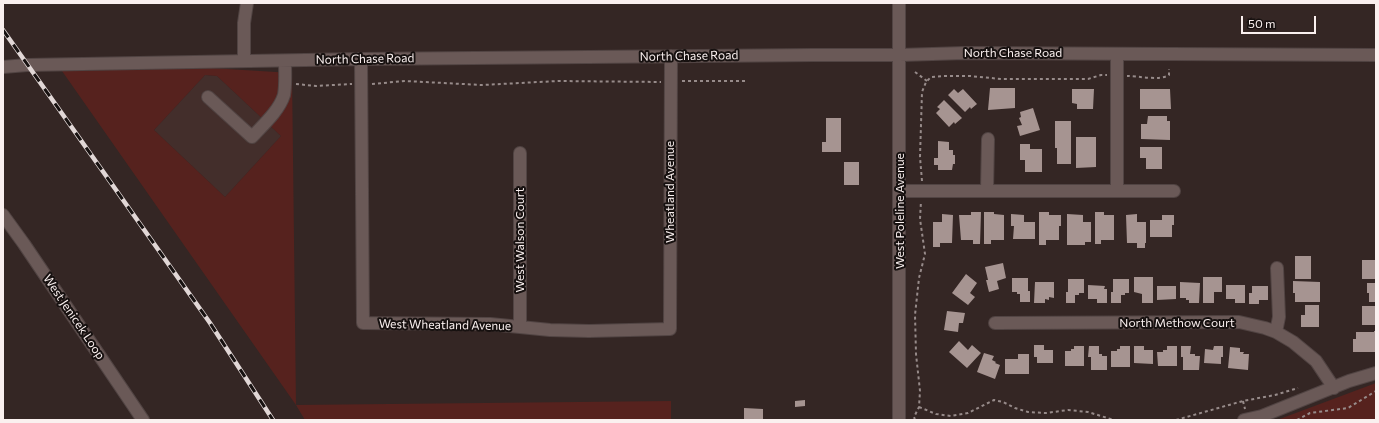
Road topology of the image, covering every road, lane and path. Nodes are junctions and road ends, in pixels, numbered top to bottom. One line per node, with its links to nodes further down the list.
1 (247, 3): 8 (street)
2 (899, 3): 4 (street, West Poleline Avenue)
3 (1117, 54): 4 (street, North Chase Road); 5 (street, North Chase Road); 13 (street)
4 (900, 55): 6 (street, North Chase Road); 24 (street, West Poleline Avenue)
5 (1376, 55)
6 (671, 56): 7 (street, North Chase Road); 17 (street, Wheatland Avenue)
7 (361, 59): 9 (street, North Chase Road); 18 (street, West Wheatland Avenue)
8 (244, 61): 9 (street, North Chase Road); 10 (street, North Chase Road)
9 (285, 61): 16 (street)
10 (3, 67)
11 (1169, 68): 13 (path)
12 (915, 72): 14 (path)
13 (1117, 75): 14 (path); 23 (street)
14 (927, 80): 25 (path)
15 (747, 81): 17 (path)
16 (285, 82): 18 (path); 19 (street)
17 (671, 82): 18 (path); 31 (street, Wheatland Avenue)
18 (361, 84): 30 (street, West Wheatland Avenue)
19 (208, 97)
20 (988, 139): 22 (street)
21 (520, 153): 30 (street, West Walson Court)
22 (987, 190): 23 (street); 25 (street)
23 (1116, 190): 26 (street)
24 (900, 191): 25 (street); 40 (street, West Poleline Avenue)
25 (921, 191): 37 (path)
26 (1174, 191)
27 (3, 215): 39 (street, West Jenicek Loop)
28 (1277, 268): 32 (street)
29 (995, 323): 32 (street, North Methow Court)
30 (520, 327): 31 (street, West Wheatland Avenue)
31 (670, 329)
32 (1276, 332): 35 (street, North Methow Court)
33 (1376, 373): 35 (street)
34 (1302, 387): 43 (path)
35 (1334, 388): 38 (street)
36 (1376, 391): 45 (path)
37 (919, 407): 41 (path); 42 (path)
38 (1262, 418): 44 (street)
39 (143, 420)
40 (899, 420)
41 (914, 420)
42 (1114, 420)
43 (1176, 420)
44 (1244, 420)
45 (1297, 420)

